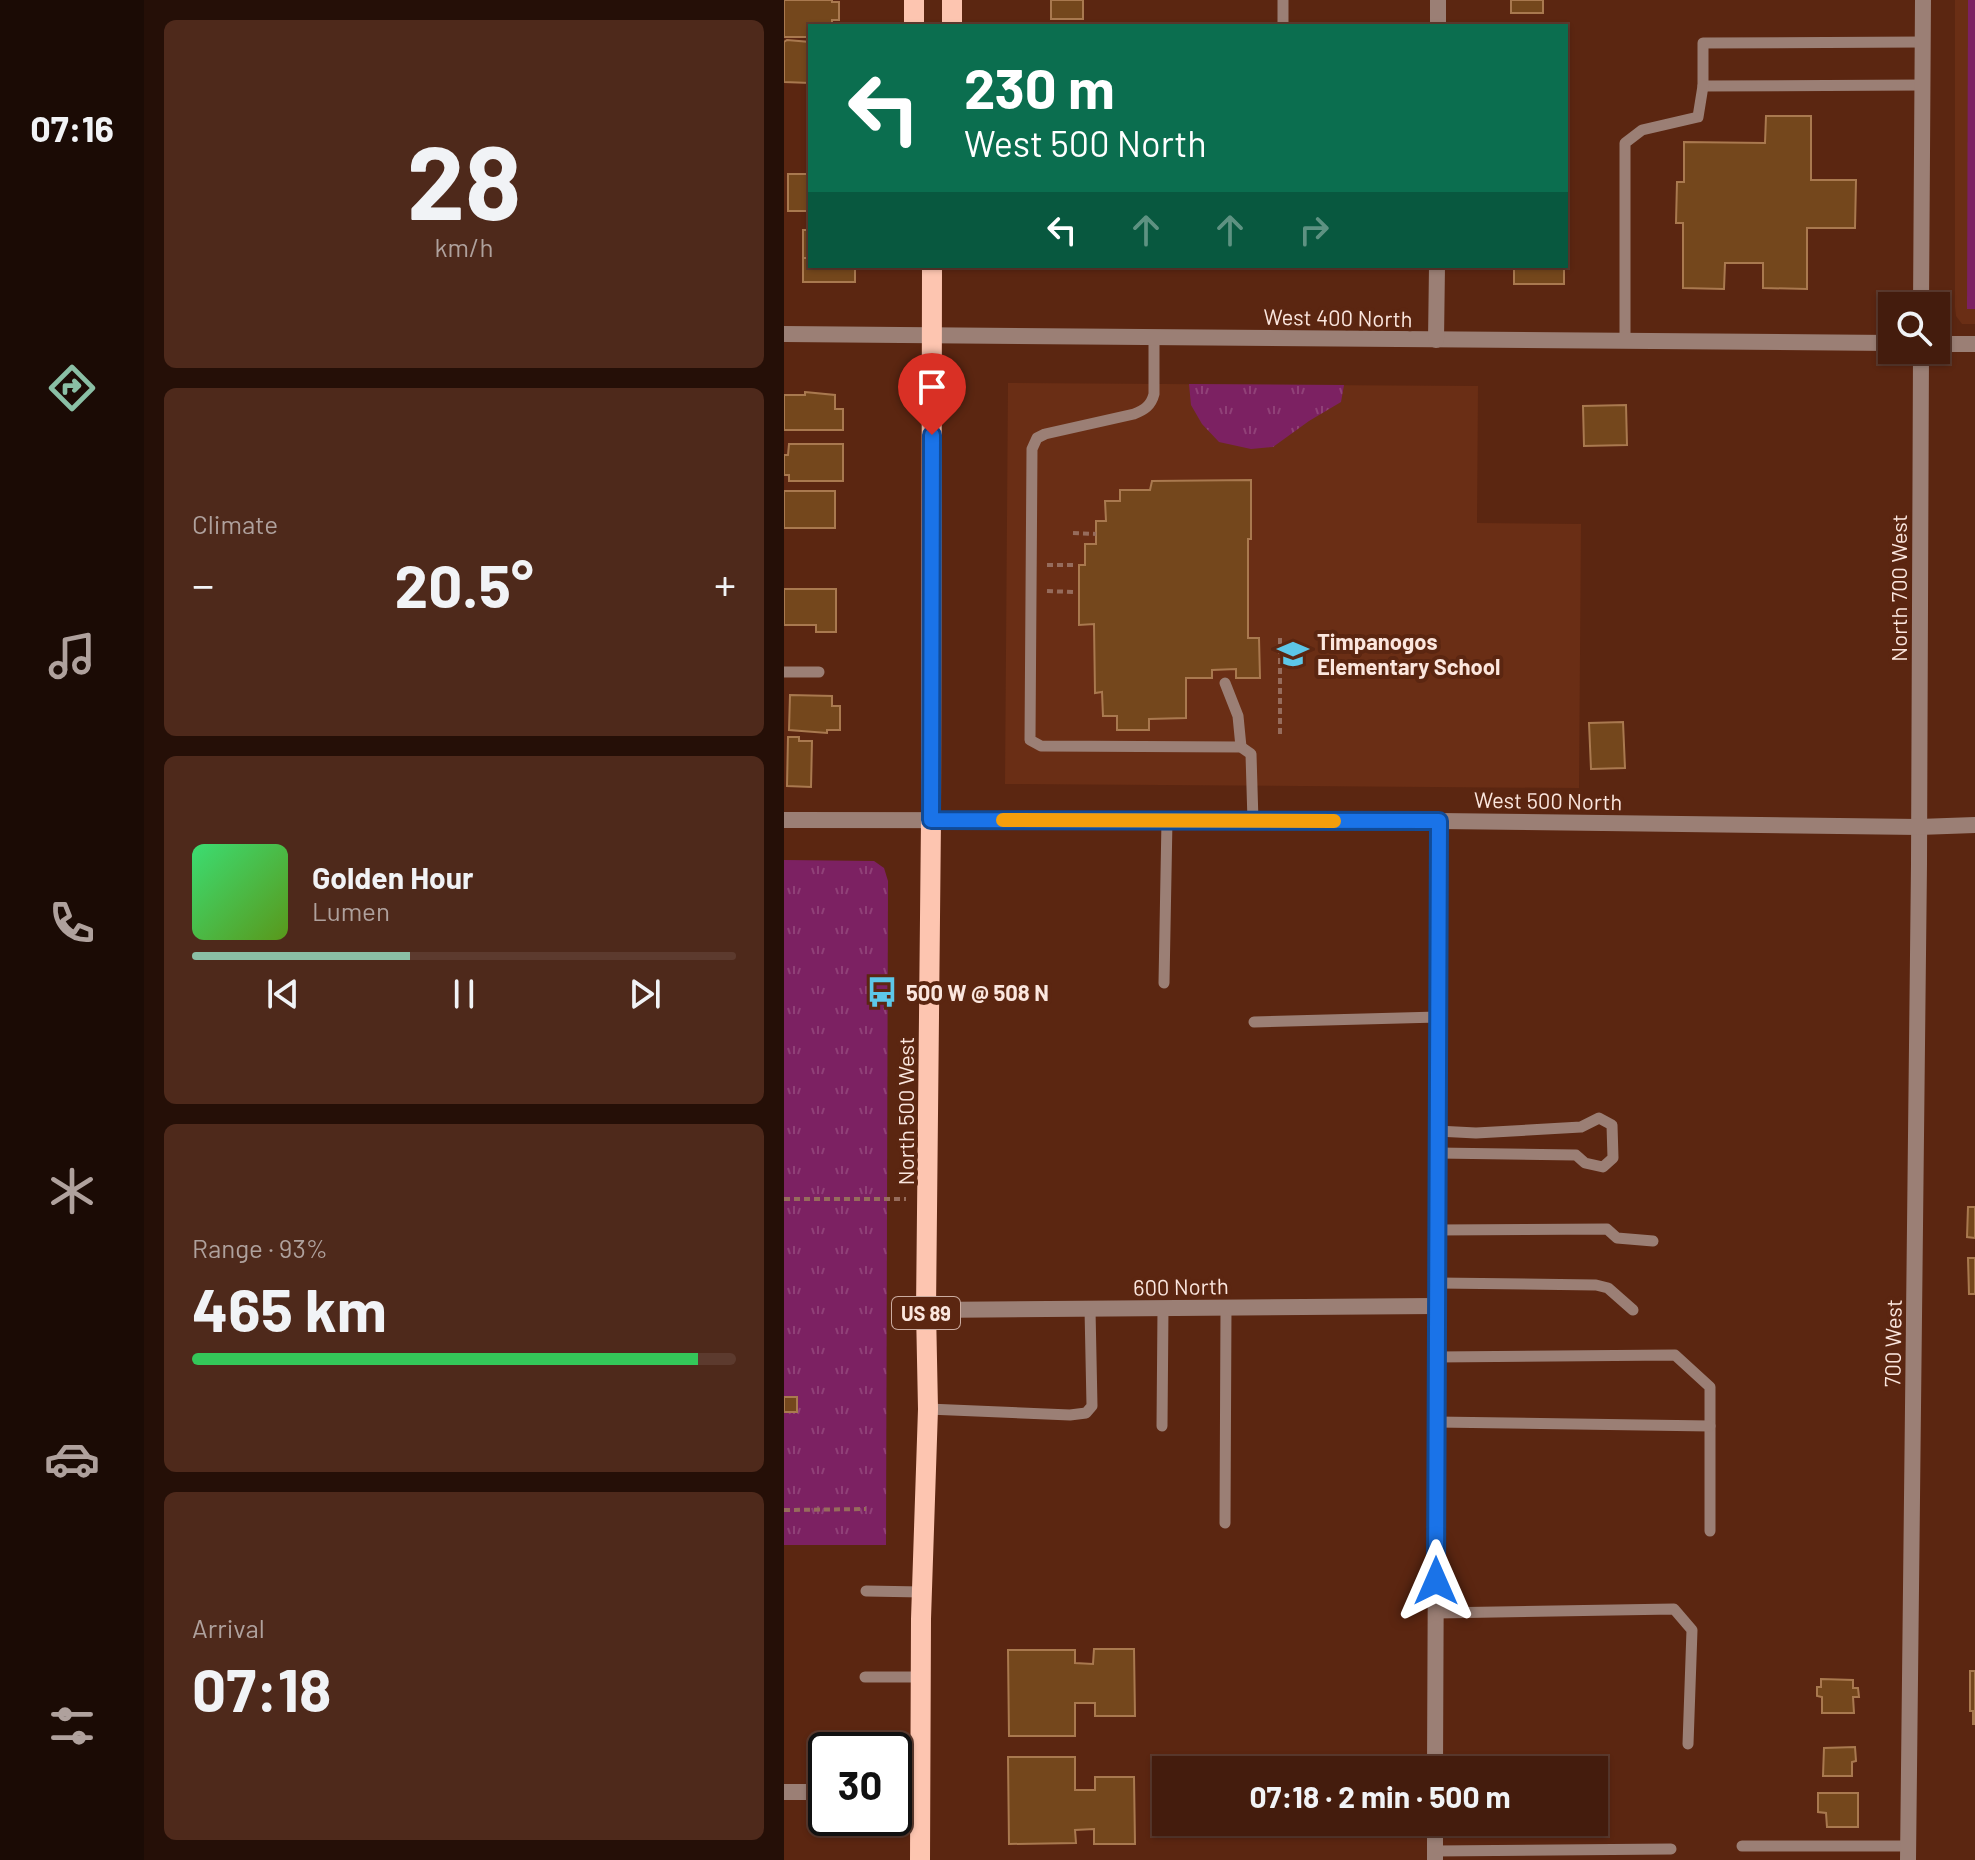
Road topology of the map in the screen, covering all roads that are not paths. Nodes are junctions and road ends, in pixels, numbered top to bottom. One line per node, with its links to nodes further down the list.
1 (914, 0): 6 (main road)
2 (952, 0): 7 (main road)
3 (1283, 0): 8 (lane)
4 (1438, 0): 9 (street)
5 (1923, 0): 10 (street)
6 (914, 24)
7 (952, 24)
8 (1283, 24)
9 (1438, 24)
10 (1923, 42): 11 (street); 12 (lane)
11 (1923, 85): 12 (lane); 15 (street)
12 (1703, 86): 20 (lane)
13 (932, 268): 17 (main road, North 500 West / US 89)
14 (1437, 268): 19 (street)
15 (1921, 292)
16 (784, 334): 17 (street, West 400 North)
17 (932, 335): 18 (street, West 400 North); 30 (main road, North 500 West / US 89)
18 (1154, 337): 19 (street, West 400 North); 28 (lane)
19 (1436, 340): 20 (street, West 400 North)
20 (1625, 342): 21 (street, West 400 North)
21 (1878, 343)
22 (1950, 344): 23 (street)
23 (1975, 344)
24 (1921, 364): 35 (street, North 700 West)
25 (784, 672): 26 (lane)
26 (819, 672)
27 (1225, 683): 28 (lane)
28 (1246, 750): 32 (lane)
29 (784, 820): 30 (street, West 500 North)
30 (931, 820): 31 (street, West 500 North); 48 (main road, North 500 West / US 89)
31 (1167, 820): 32 (street, West 500 North); 36 (lane)
32 (1253, 821): 33 (street, West 500 North)
33 (1439, 821): 35 (street, West 500 North); 37 (street)
34 (1975, 825): 35 (street, West 500 North)
35 (1919, 827): 70 (street, 700 West)
36 (1164, 983)
37 (1438, 1017): 38 (lane); 39 (street)
38 (1254, 1022)
39 (1437, 1131): 40 (street); 40 (lane)
40 (1437, 1153): 41 (street)
41 (1437, 1230): 42 (lane); 43 (street)
42 (1653, 1241)
43 (1437, 1283): 44 (street); 49 (lane)
44 (1436, 1306): 45 (street, 600 North); 50 (street)
45 (1226, 1307): 46 (street, 600 North); 55 (lane)
46 (1163, 1308): 47 (street, 600 North); 53 (lane)
47 (1090, 1309): 48 (street, 600 North); 51 (lane)
48 (926, 1310): 51 (main road, North 500 West / US 89)
49 (1633, 1310)
50 (1436, 1357): 52 (street); 54 (lane)
51 (928, 1409): 58 (main road, North 500 West / US 89)
52 (1436, 1422): 54 (lane); 59 (street)
53 (1162, 1426)
54 (1710, 1426): 56 (lane)
55 (1225, 1523)
56 (1710, 1531)
57 (866, 1591): 58 (lane)
58 (922, 1592): 61 (main road, North 500 West / US 89)
59 (1436, 1613): 62 (lane); 63 (street)
60 (865, 1677): 61 (lane)
61 (921, 1677): 67 (main road, North 500 West / US 89)
62 (1688, 1744)
63 (1435, 1756)
64 (784, 1792): 65 (street)
65 (808, 1792)
66 (912, 1792): 67 (street)
67 (921, 1792): 72 (main road, North 500 West / US 89)
68 (1742, 1846): 70 (lane)
69 (1671, 1849): 71 (lane)
70 (1908, 1853)
71 (1435, 1855)
72 (920, 1860)

